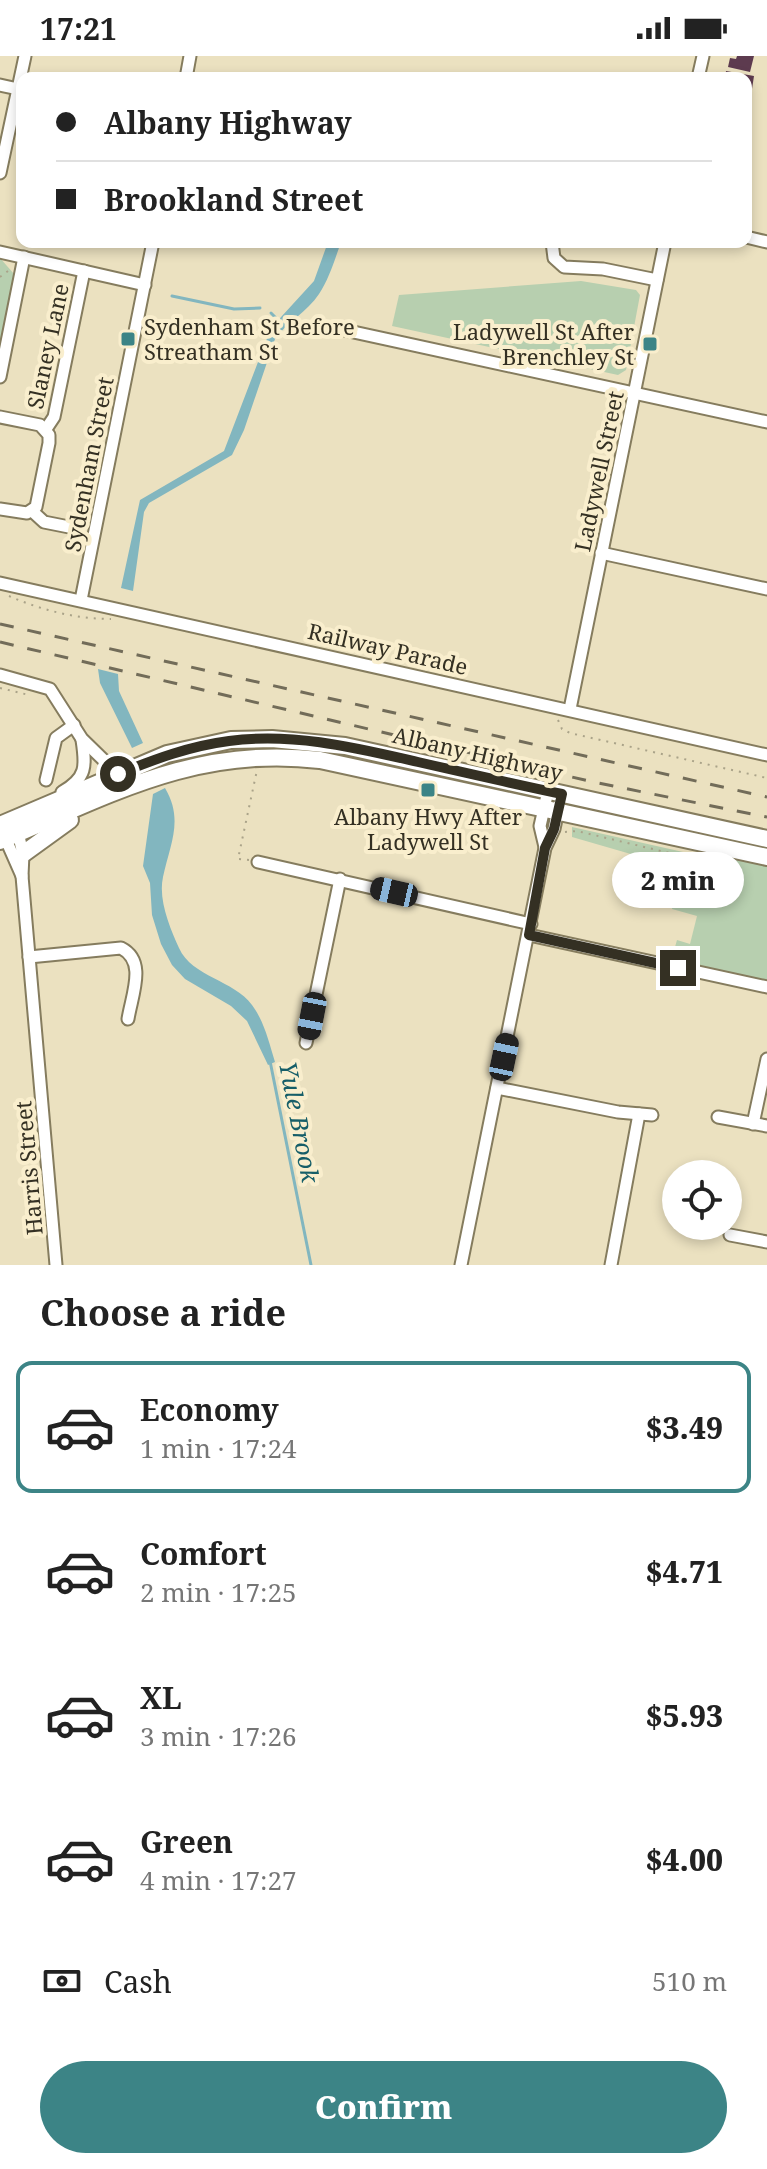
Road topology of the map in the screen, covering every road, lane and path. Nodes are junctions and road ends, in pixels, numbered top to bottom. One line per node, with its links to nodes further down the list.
1 (16, 98): 2 (street)
2 (0, 173)
3 (152, 248): 12 (street, Sydenham Street)
4 (553, 248): 11 (street)
5 (664, 248): 11 (street, Ladywell Street)
6 (0, 252): 7 (street)
7 (24, 257): 9 (street); 14 (street)
8 (8, 271): 10 (path)
9 (84, 271): 12 (street); 18 (street, Slaney Lane)
10 (0, 277)
11 (657, 280): 15 (street, Ladywell Street)
12 (145, 285): 25 (street, Sydenham Street)
13 (335, 328): 15 (street)
14 (0, 377)
15 (635, 393): 17 (street); 22 (street, Ladywell Street)
16 (0, 417): 18 (street)
17 (767, 422)
18 (46, 429): 20 (street, Slaney Lane)
19 (0, 509): 20 (street)
20 (32, 511): 21 (street)
21 (74, 528)
22 (601, 553): 24 (street); 29 (street, Ladywell Street)
23 (0, 583): 25 (street, Railway Parade)
24 (767, 589)
25 (81, 600): 29 (street, Railway Parade)
26 (0, 675): 31 (street)
27 (0, 688): 28 (path)
28 (36, 696)
29 (570, 709): 33 (street, Railway Parade)
30 (558, 714): 35 (path)
31 (74, 725): 32 (street); 36 (street)
32 (82, 739): 37 (street); 40 (street)
33 (767, 755)
34 (258, 765): 46 (path)
35 (767, 778)
36 (46, 780)
37 (120, 782): 38 (highway, Albany Highway); 39 (highway, Albany Highway); 40 (highway, Albany Highway); 43 (highway)
38 (555, 793): 39 (street); 41 (highway, Albany Highway)
39 (552, 817): 42 (street); 42 (street); 44 (highway, Albany Highway); 45 (path)
40 (9, 828): 43 (street, Harris Street); 47 (street, Harris Street)
41 (767, 839)
42 (545, 848): 49 (street)
43 (23, 854): 47 (street, Harris Street)
44 (767, 857)
45 (721, 860)
46 (258, 862): 48 (street)
47 (22, 876): 50 (street, Harris Street)
48 (340, 879): 49 (street); 53 (street)
49 (530, 929): 51 (street); 55 (street)
50 (29, 957): 52 (street); 63 (street, Harris Street)
51 (767, 987)
52 (128, 1019)
53 (306, 1043)
54 (767, 1059): 59 (street)
55 (497, 1088): 56 (street); 64 (street)
56 (639, 1114): 57 (street); 65 (street)
57 (652, 1115)
58 (718, 1117): 59 (street)
59 (753, 1124): 60 (street)
60 (767, 1126)
61 (742, 1237): 62 (street)
62 (767, 1242)
63 (56, 1265)
64 (461, 1265)
65 (611, 1265)

